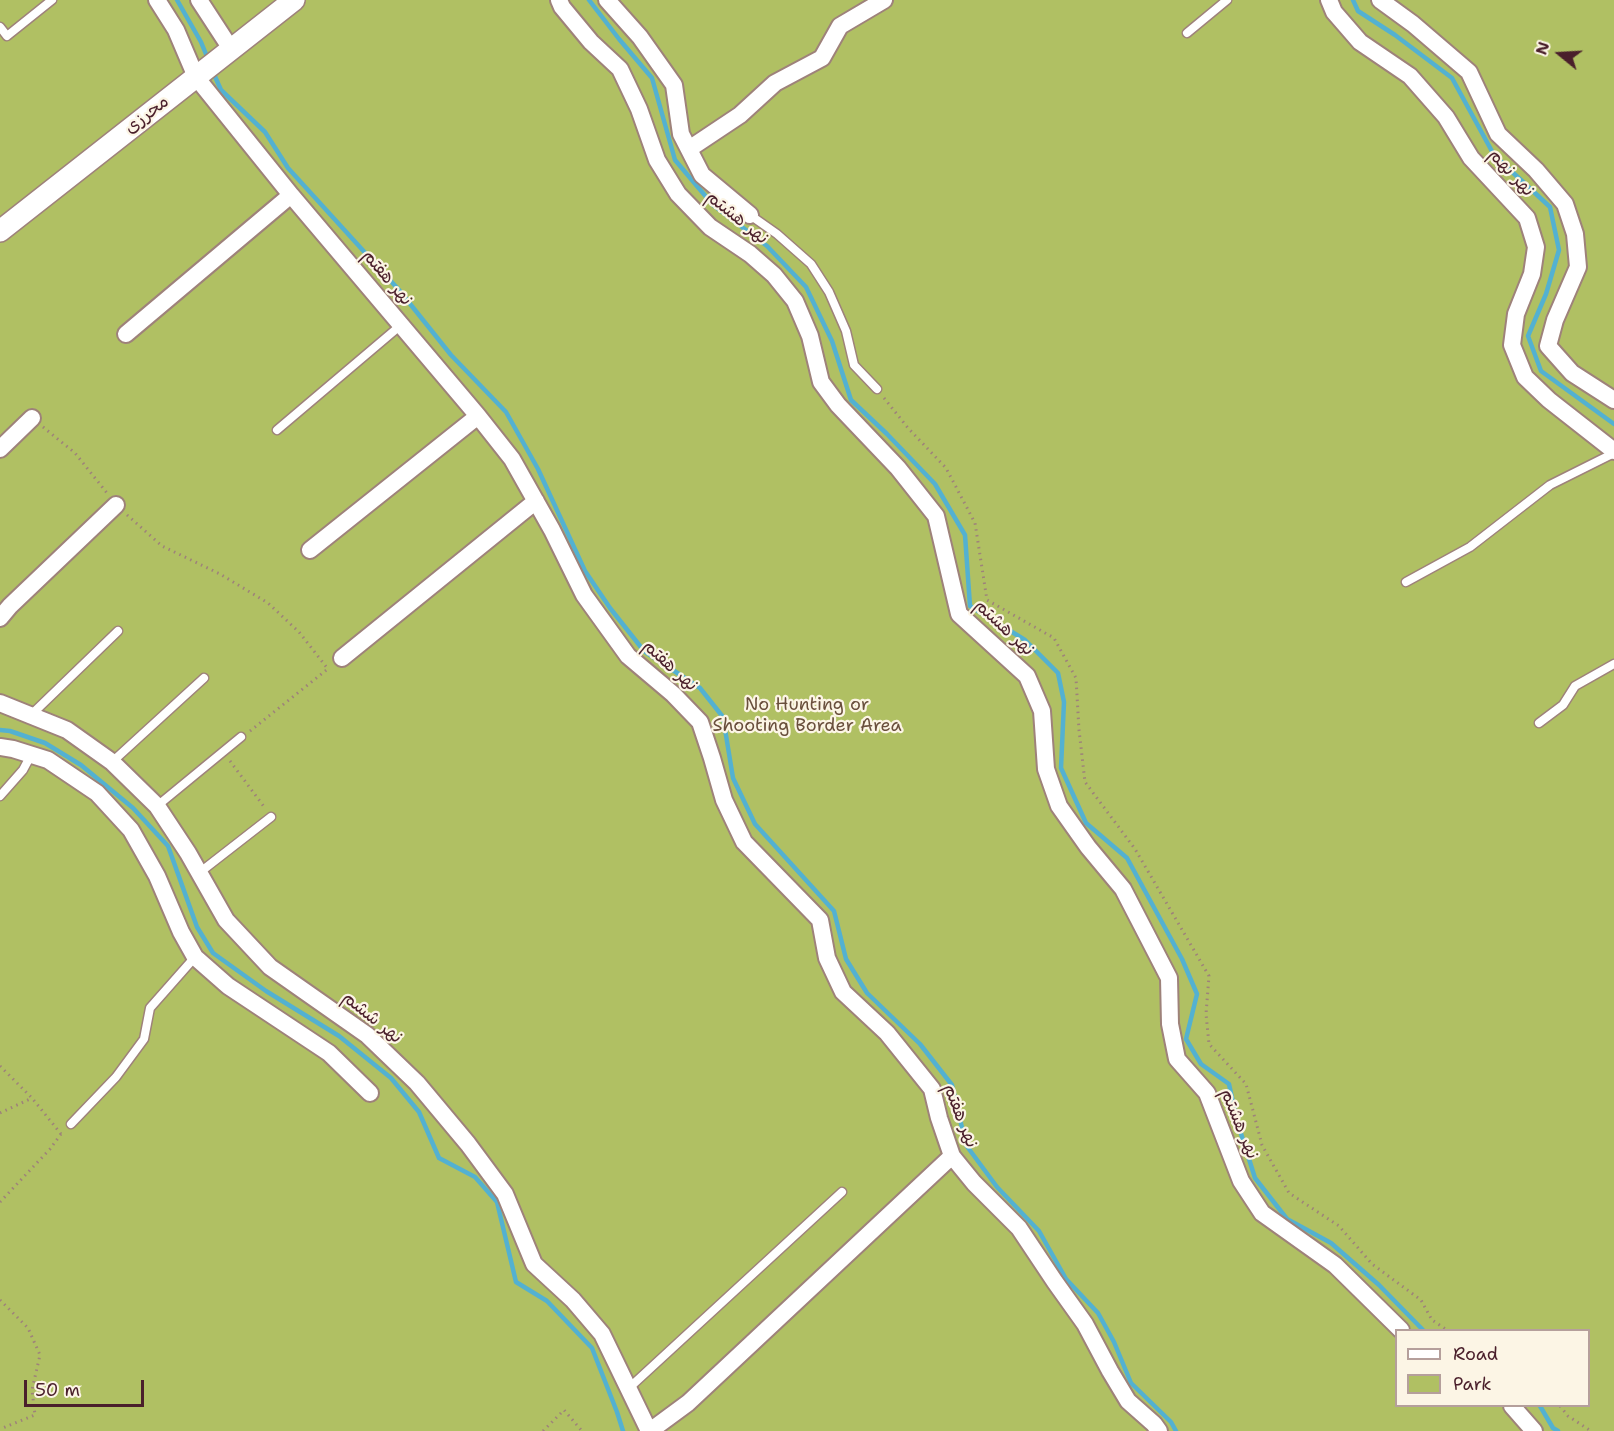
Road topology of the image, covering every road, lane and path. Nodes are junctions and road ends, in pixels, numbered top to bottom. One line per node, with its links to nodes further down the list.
1 (52, 0): 11 (lane)
2 (157, 0): 13 (street, نهر هفتم)
3 (199, 0): 13 (street)
4 (294, 0): 13 (street, محرزی)
5 (559, 0): 60 (street, نهر هشتم)
6 (607, 0): 14 (street)
7 (884, 0): 14 (street)
8 (1227, 0): 12 (lane)
9 (1329, 0): 26 (street, نهر نهم)
10 (1380, 0): 21 (street)
11 (0, 27)
12 (1187, 33)
13 (212, 64): 15 (street, نهر هفتم); 17 (street, محرزی)
14 (689, 149): 16 (street)
15 (291, 195): 18 (street, نهر هفتم); 19 (street)
16 (750, 215): 20 (lane)
17 (0, 231)
18 (401, 325): 22 (street, نهر هفتم); 24 (lane)
19 (126, 334)
20 (877, 389): 61 (path)
21 (1611, 395)
22 (478, 416): 27 (street, نهر هفتم); 29 (street)
23 (32, 418): 25 (street); 28 (path)
24 (277, 430)
25 (0, 449)
26 (1614, 452): 30 (lane)
27 (536, 501): 33 (street); 56 (street, نهر هفتم)
28 (116, 505): 31 (street); 35 (path)
29 (310, 550)
30 (1406, 582)
31 (0, 618)
32 (118, 631): 38 (lane)
33 (342, 658): 35 (path)
34 (1614, 663): 39 (lane)
35 (328, 669): 40 (path)
36 (204, 678): 44 (lane)
37 (0, 703): 38 (street, نهر ششم)
38 (31, 715): 44 (street, نهر ششم)
39 (1539, 723)
40 (241, 738): 42 (lane)
41 (0, 747): 43 (street)
42 (223, 752): 46 (lane); 47 (path)
43 (31, 755): 45 (lane); 49 (street)
44 (111, 762): 46 (street, نهر ششم)
45 (0, 796)
46 (157, 806): 48 (street, نهر ششم)
47 (272, 817): 48 (lane)
48 (199, 873): 62 (street, نهر ششم)
49 (195, 957): 51 (street); 54 (lane)
50 (0, 1066): 52 (path)
51 (370, 1093)
52 (32, 1098): 53 (path); 55 (path)
53 (0, 1113)
54 (71, 1124): 55 (path)
55 (61, 1134): 58 (path)
56 (952, 1156): 68 (street); 69 (street, نهر هفتم)
57 (842, 1192): 62 (lane)
58 (0, 1202)
59 (0, 1300): 65 (path)
60 (1400, 1329)
61 (1446, 1329)
62 (628, 1388): 68 (street, نهر ششم)
63 (1513, 1407): 70 (street)
64 (1561, 1407): 71 (path)
65 (0, 1429)
66 (543, 1431): 67 (path)
67 (582, 1431)
68 (650, 1431)
69 (1159, 1431)
70 (1534, 1431)
71 (1591, 1431)

